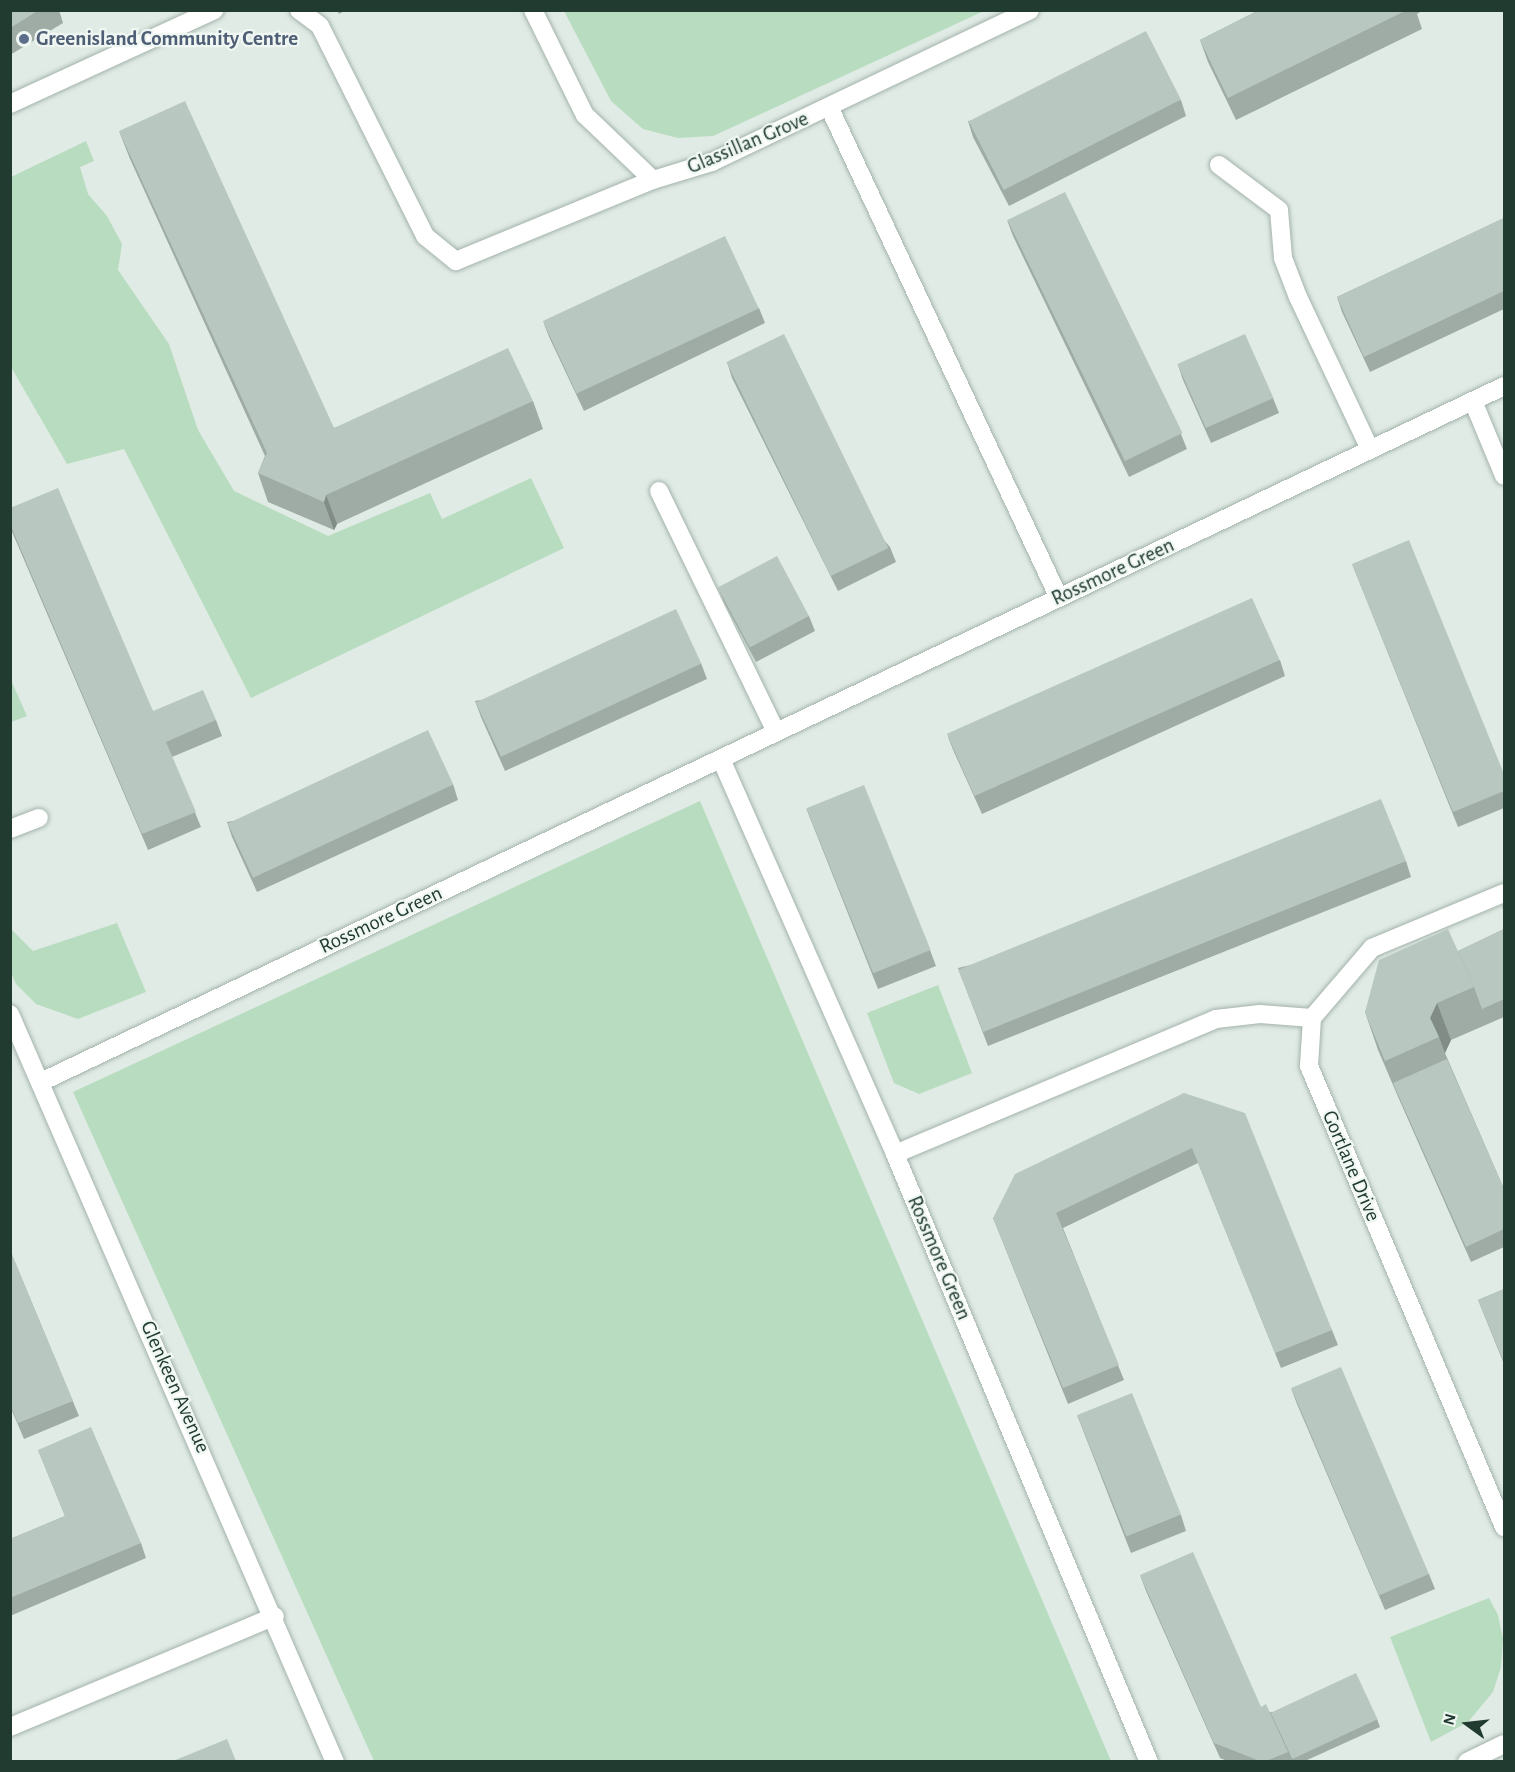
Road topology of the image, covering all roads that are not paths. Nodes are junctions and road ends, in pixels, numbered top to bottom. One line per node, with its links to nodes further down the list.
1 (214, 10): 5 (street)
2 (298, 10): 8 (street, Glassillan Grove)
3 (533, 10): 8 (street)
4 (1030, 10): 6 (street, Glassillan Grove)
5 (10, 104)
6 (830, 109): 8 (street, Glassillan Grove); 14 (street)
7 (1219, 165): 11 (street)
8 (653, 180)
9 (1504, 386): 10 (street, Rossmore Green)
10 (1473, 401): 11 (street, Rossmore Green); 12 (street)
11 (1370, 449): 14 (street, Rossmore Green)
12 (1504, 476)
13 (659, 491): 15 (street)
14 (1059, 598): 15 (street, Rossmore Green)
15 (776, 732): 16 (street, Rossmore Green)
16 (721, 759): 22 (street, Rossmore Green); 23 (street, Rossmore Green)
17 (39, 818): 18 (street)
18 (10, 830)
19 (1504, 893): 21 (street)
20 (10, 1014): 22 (street, Glenkeen Avenue)
21 (1312, 1018): 23 (street); 24 (street, Gortlane Drive)
22 (41, 1082): 25 (street, Glenkeen Avenue)
23 (895, 1154): 29 (street, Rossmore Green)
24 (1504, 1527)
25 (275, 1616): 26 (street); 28 (street, Glenkeen Avenue)
26 (10, 1727)
27 (1504, 1744): 30 (street)
28 (335, 1761)
29 (1149, 1761)
30 (1467, 1761)

